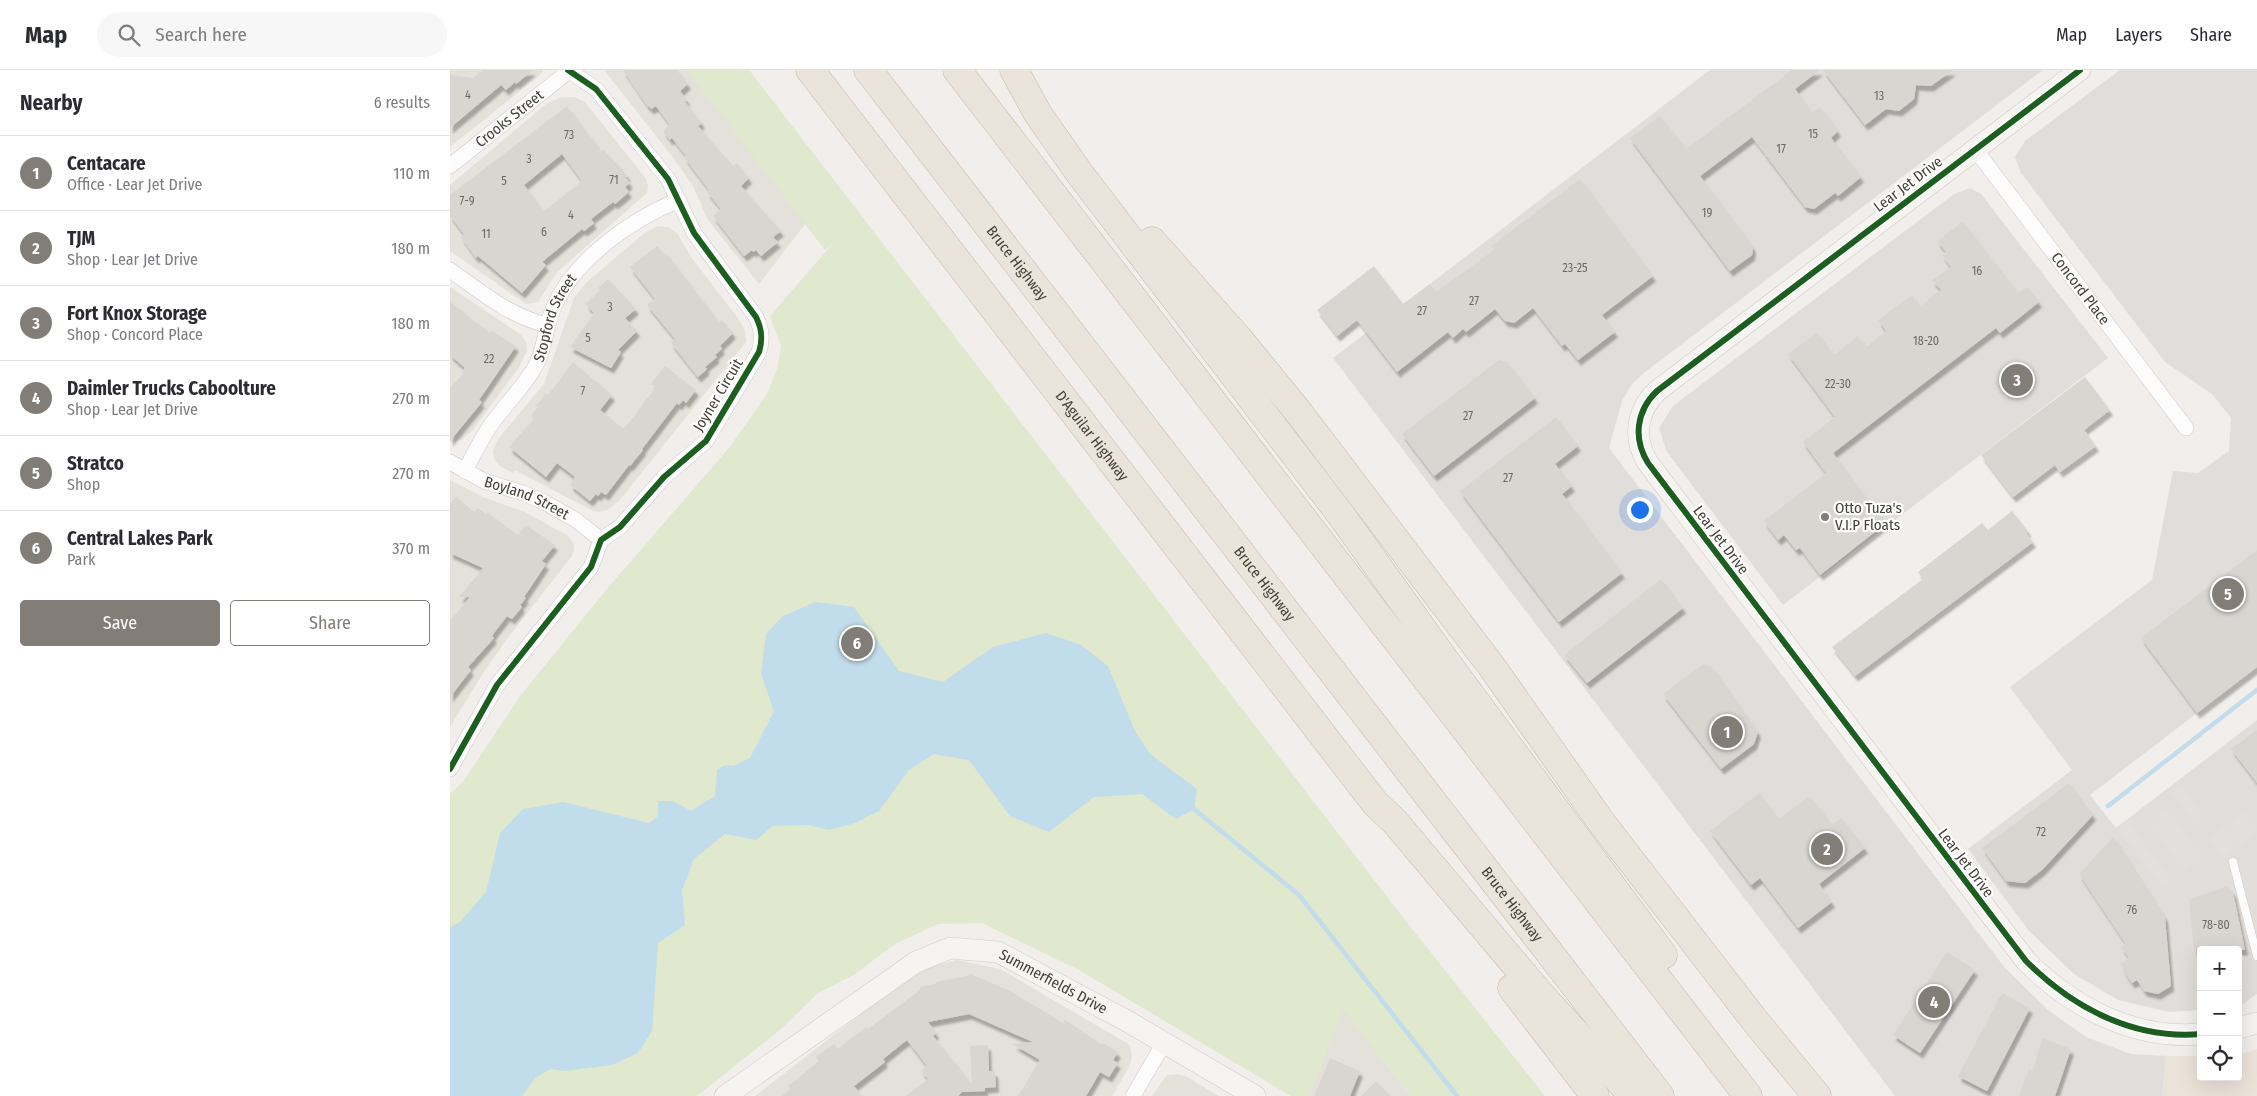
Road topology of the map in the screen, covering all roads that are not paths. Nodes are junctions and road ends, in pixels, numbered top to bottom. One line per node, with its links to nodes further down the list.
1 (568, 70): 8 (street, Crooks Street); 10 (street, Joyner Circuit)
2 (810, 70): 18 (highway, D'Aguilar Highway)
3 (868, 70): 31 (highway, Bruce Highway)
4 (957, 70): 25 (highway)
5 (1014, 70): 9 (highway)
6 (2080, 70): 7 (street, Lear Jet Drive)
7 (1975, 149): 13 (street, Concord Place); 23 (street, Lear Jet Drive)
8 (450, 166)
9 (1080, 174): 25 (highway); 32 (highway)
10 (679, 200): 12 (street, Stopford Street); 16 (street, Joyner Circuit)
11 (450, 270): 12 (street)
12 (547, 325): 15 (street, Stopford Street)
13 (2186, 428)
14 (450, 462): 15 (street, Boyland Street)
15 (465, 471): 16 (street, Boyland Street)
16 (601, 540): 17 (street)
17 (450, 769)
18 (1376, 803): 29 (highway); 30 (highway)
19 (2234, 862): 20 (lane)
20 (2257, 956)
21 (2257, 1023): 22 (street)
22 (2242, 1027)
23 (2197, 1034)
24 (1164, 1043): 26 (street, Summerfields Drive); 27 (street); 28 (street, Summerfields Drive)
25 (1747, 1095)
26 (725, 1096)
27 (1132, 1096)
28 (1255, 1096)
29 (1595, 1096)
30 (1633, 1096)
31 (1660, 1096)
32 (1817, 1096)

